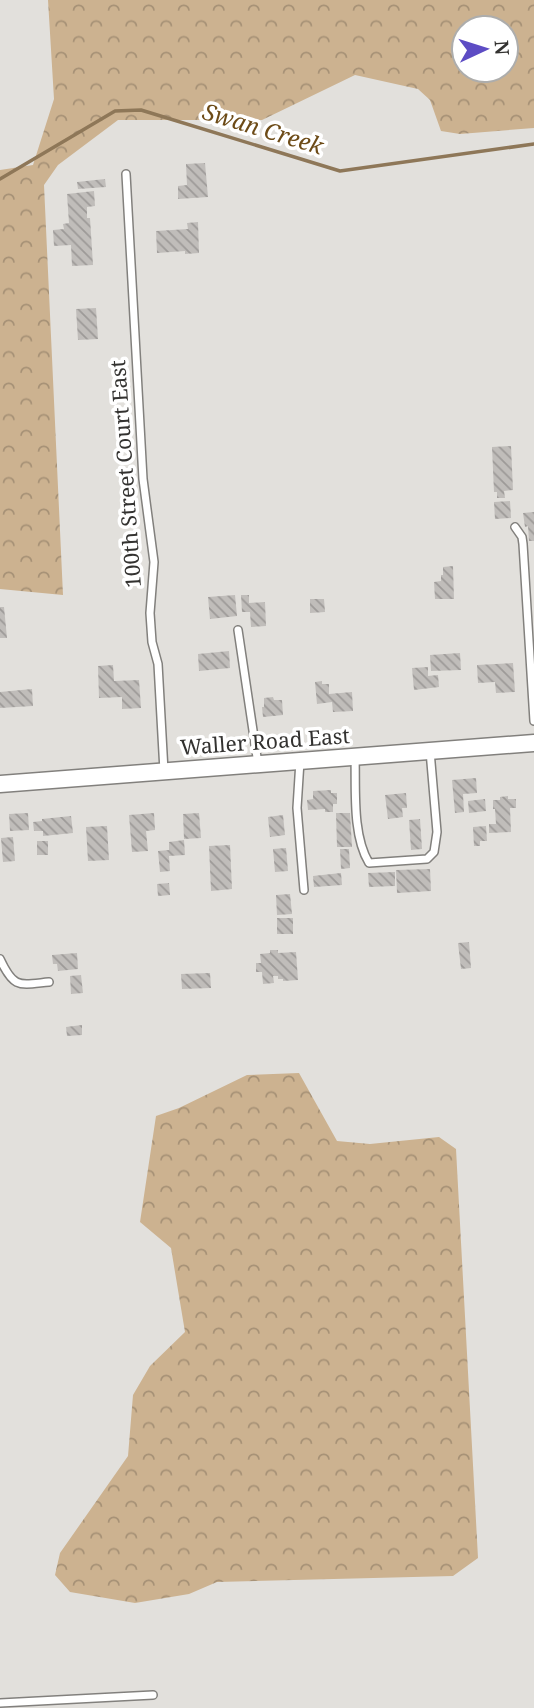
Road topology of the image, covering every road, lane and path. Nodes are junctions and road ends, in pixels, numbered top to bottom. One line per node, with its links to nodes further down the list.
1 (126, 174): 10 (lane, 100th Street Court East)
2 (515, 527): 4 (lane)
3 (238, 630): 9 (lane)
4 (534, 721)
5 (534, 743): 6 (street, Waller Road East)
6 (430, 751): 7 (street, Waller Road East); 7 (lane)
7 (355, 756): 8 (street, Waller Road East)
8 (300, 761): 9 (street, Waller Road East); 12 (lane)
9 (258, 764): 10 (street, Waller Road East)
10 (164, 771): 11 (street, Waller Road East)
11 (0, 784)
12 (304, 890)
13 (0, 959): 14 (lane)
14 (49, 982)
15 (153, 1695): 16 (lane)
16 (0, 1703)

